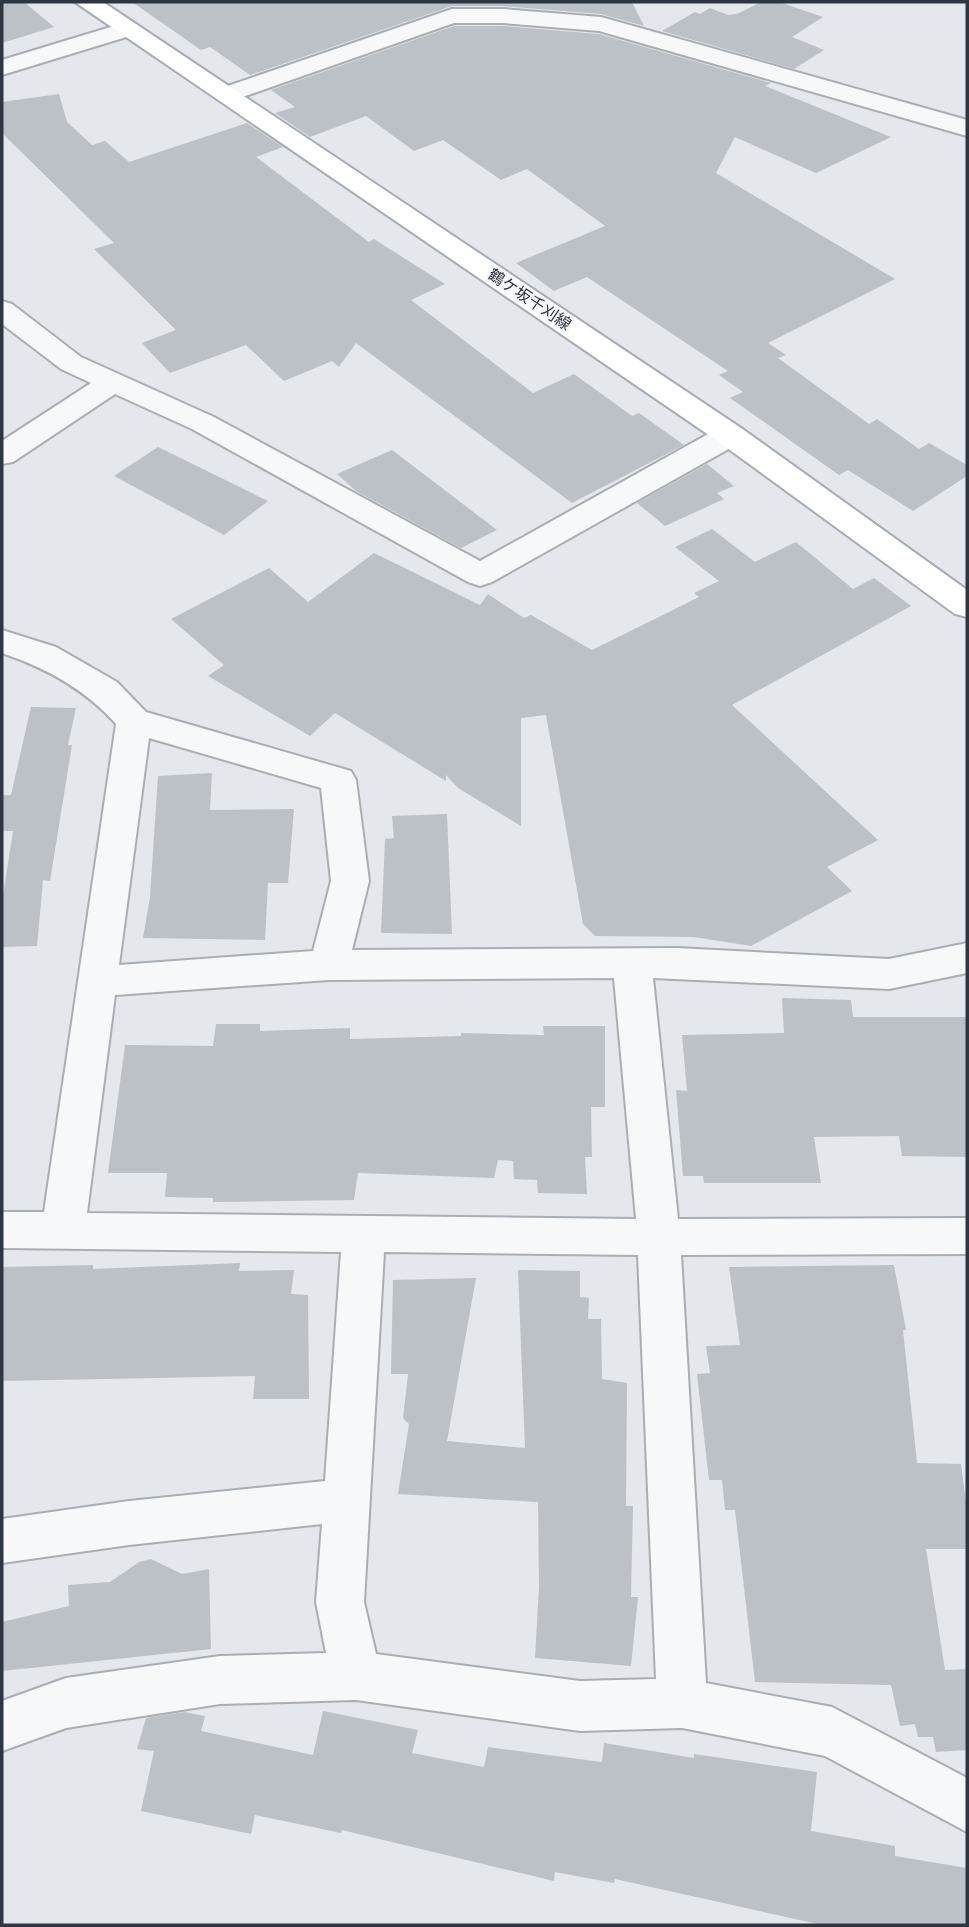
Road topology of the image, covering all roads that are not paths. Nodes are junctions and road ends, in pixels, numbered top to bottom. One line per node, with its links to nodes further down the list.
1 (87, 2): 3 (main road, 鶴ケ坂千刈線)
2 (508, 9): 5 (street); 6 (street)
3 (127, 29): 4 (street); 5 (main road, 鶴ケ坂千刈線)
4 (2, 68)
5 (228, 94): 9 (main road, 鶴ケ坂千刈線)
6 (962, 123)
7 (2, 310): 8 (street)
8 (113, 382): 9 (street); 10 (street)
9 (730, 435): 11 (main road, 鶴ケ坂千刈線)
10 (2, 455)
11 (967, 606)
12 (2, 641): 13 (street)
13 (134, 721): 16 (street); 17 (street)
14 (967, 958): 15 (street)
15 (632, 963): 16 (street); 21 (street)
16 (329, 965): 17 (street)
17 (97, 981): 19 (street)
18 (2, 1230): 19 (street)
19 (63, 1230): 20 (street)
20 (363, 1232): 21 (street); 23 (street)
21 (659, 1237): 22 (street); 26 (street)
22 (966, 1245)
23 (346, 1500): 24 (street); 25 (street)
24 (2, 1541)
25 (356, 1676): 26 (street); 27 (street)
26 (682, 1703): 28 (street)
27 (2, 1726)
28 (967, 1806)

